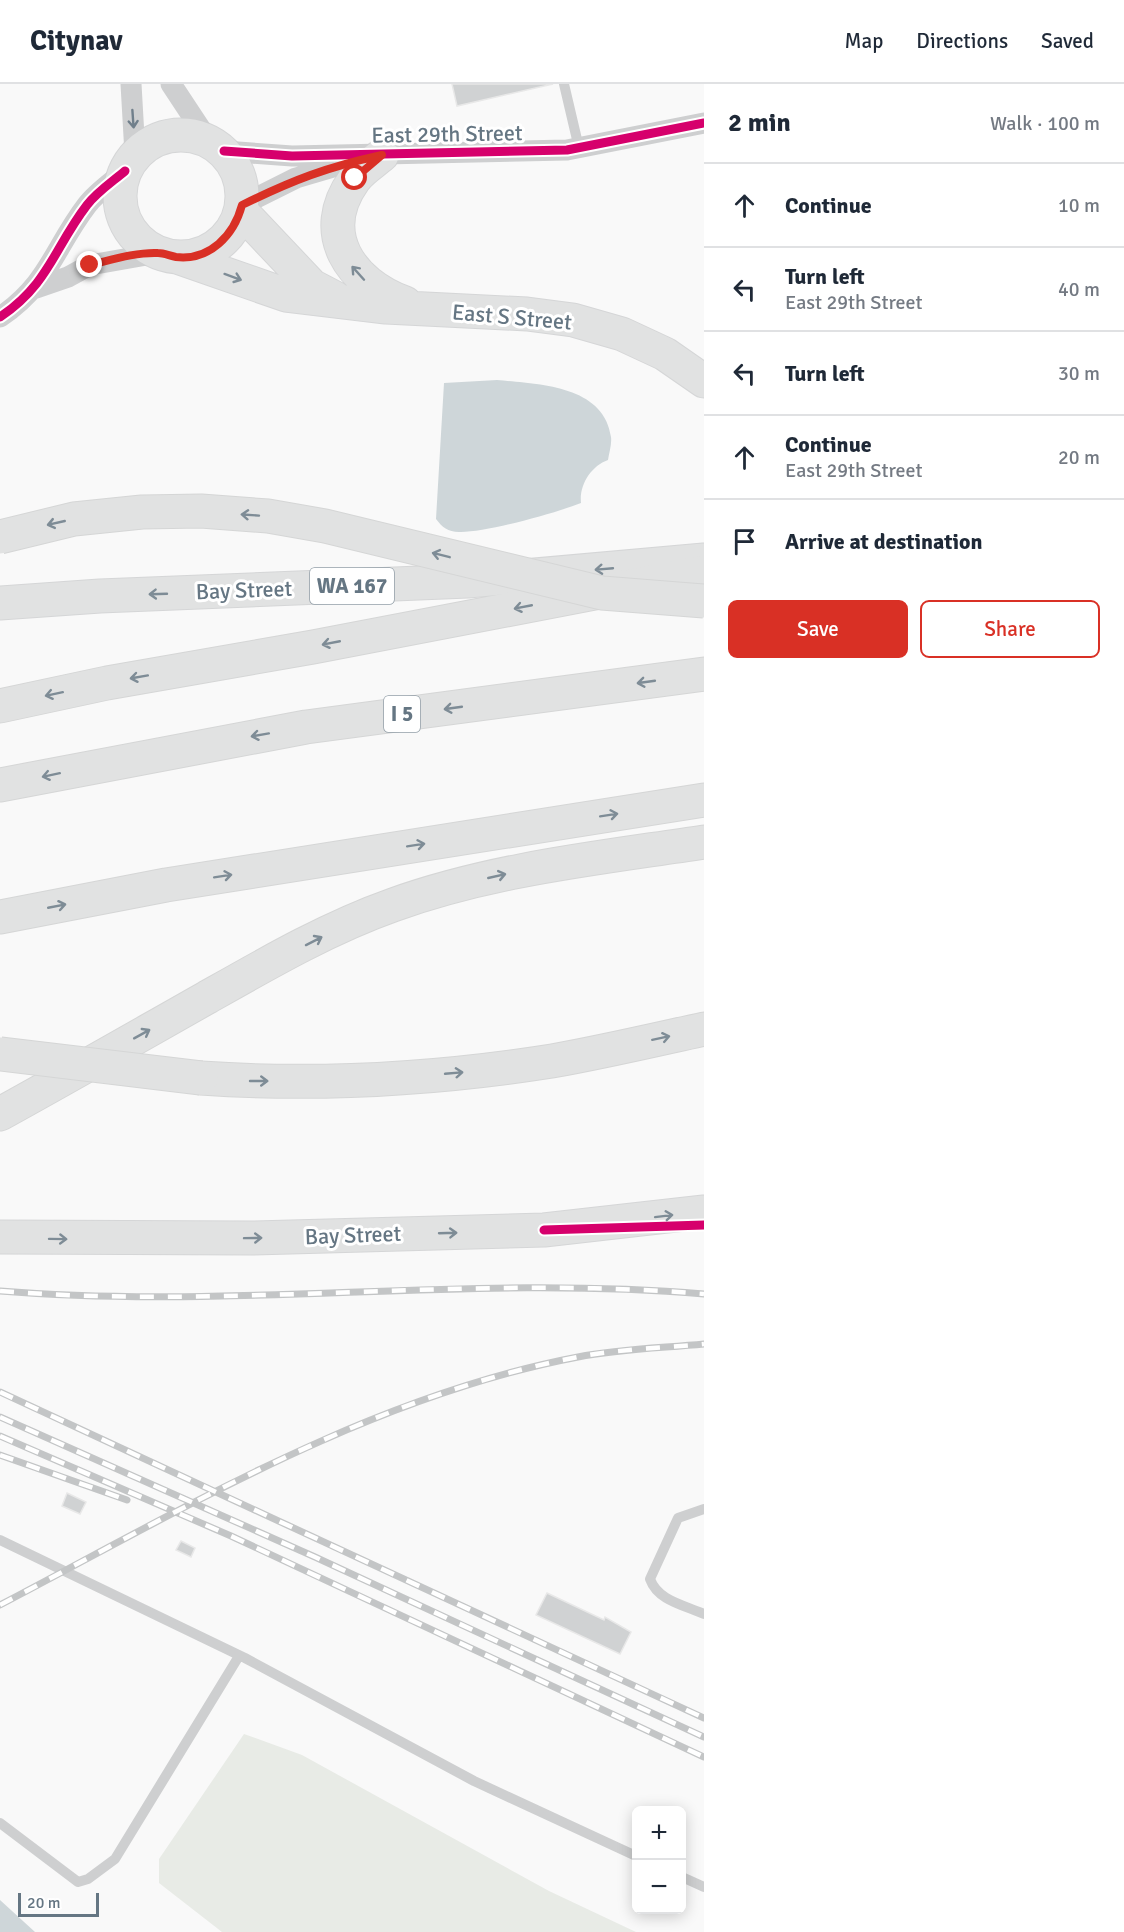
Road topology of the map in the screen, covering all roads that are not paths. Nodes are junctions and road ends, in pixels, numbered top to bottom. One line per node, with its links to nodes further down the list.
1 (131, 84): 8 (street, one-way to 8)
2 (171, 84): 5 (street)
3 (564, 84): 6 (lane)
4 (703, 126): 6 (street, East 29th Street)
5 (216, 145): 7 (street, East 29th Street); 8 (main road); 9 (main road)
6 (579, 148): 7 (street, East 29th Street)
7 (382, 155): 9 (street, East 29th Street); 13 (main road, one-way to 7)
8 (130, 162): 10 (main road); 11 (street)
9 (242, 208): 10 (main road); 12 (main road, East S Street)
10 (168, 255): 11 (street); 12 (main road, East S Street, one-way to 12)
11 (36, 288): 14 (street)
12 (342, 302): 13 (main road, East S Street)
13 (427, 311): 15 (main road, East S Street)
14 (0, 316)
15 (704, 381)
16 (0, 537): 19 (main road, one-way to 16, bridge)
17 (704, 560): 20 (main road, Bay Street / WA 167, one-way to 20)
18 (704, 572): 22 (main road, one-way to 22)
19 (704, 602)
20 (0, 603)
21 (704, 674): 23 (main road, I 5, one-way to 23)
22 (0, 706)
23 (0, 785)
24 (704, 800): 26 (main road, one-way to 24)
25 (704, 842): 29 (main road, one-way to 25)
26 (0, 917)
27 (704, 1029): 28 (main road, one-way to 27, bridge)
28 (0, 1054)
29 (0, 1114)
30 (704, 1212): 31 (main road, Bay Street, one-way to 30)
31 (0, 1237)
32 (704, 1509): 34 (lane)
33 (0, 1540): 35 (lane)
34 (704, 1614)
35 (239, 1656): 36 (lane); 37 (lane)
36 (0, 1823)
37 (632, 1854)
38 (686, 1878): 39 (lane)
39 (704, 1887)

